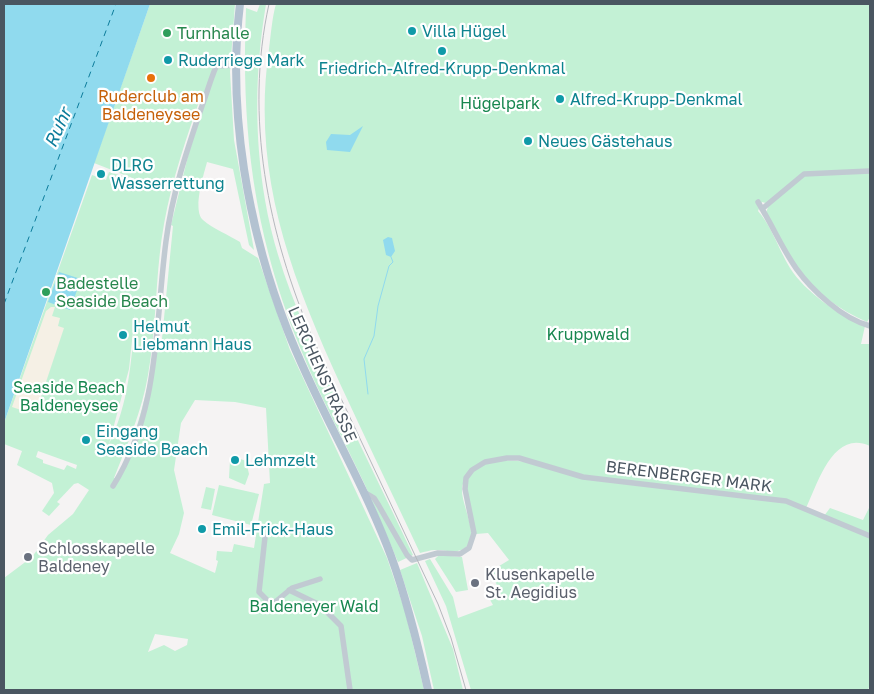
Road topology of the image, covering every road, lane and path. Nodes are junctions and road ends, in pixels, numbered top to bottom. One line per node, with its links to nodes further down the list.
1 (240, 4): 2 (main road, LERCHENSTRASSE)
2 (237, 61): 7 (street); 8 (main road, LERCHENSTRASSE)
3 (870, 171): 5 (street)
4 (758, 202): 5 (street)
5 (762, 209): 6 (street)
6 (870, 326)
7 (113, 486)
8 (362, 492): 9 (street, BERENBERGER MARK); 14 (main road, LERCHENSTRASSE)
9 (870, 536)
10 (264, 537): 12 (street)
11 (320, 579): 12 (street)
12 (289, 590): 13 (street)
13 (350, 690)
14 (428, 690)

